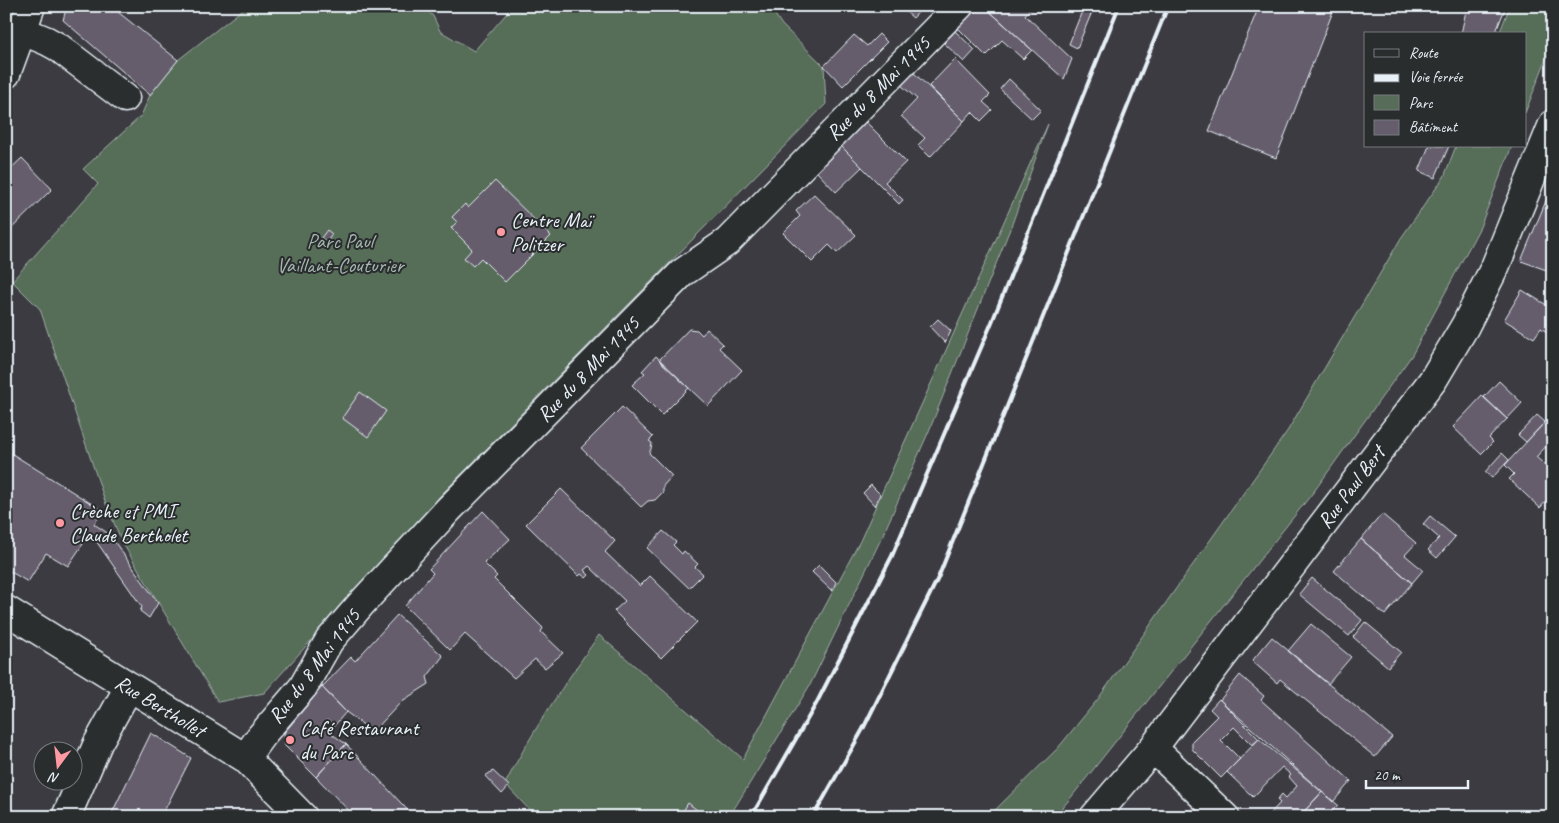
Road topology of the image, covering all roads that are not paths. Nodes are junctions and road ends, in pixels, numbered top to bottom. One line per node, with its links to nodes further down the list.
1 (959, 6): 9 (street, Rue du 8 Mai 1945)
2 (27, 19): 3 (street); 4 (street)
3 (6, 74)
4 (124, 98)
5 (1553, 124): 8 (street, Rue Paul Bert)
6 (6, 610): 7 (street, Rue Berthollet)
7 (129, 687): 9 (street, Rue Berthollet); 10 (street)
8 (1153, 748): 12 (street, Rue Paul Bert); 13 (street)
9 (245, 758): 11 (street, Rue Berthollet)
10 (66, 817)
11 (303, 817)
12 (1094, 817)
13 (1226, 817)

